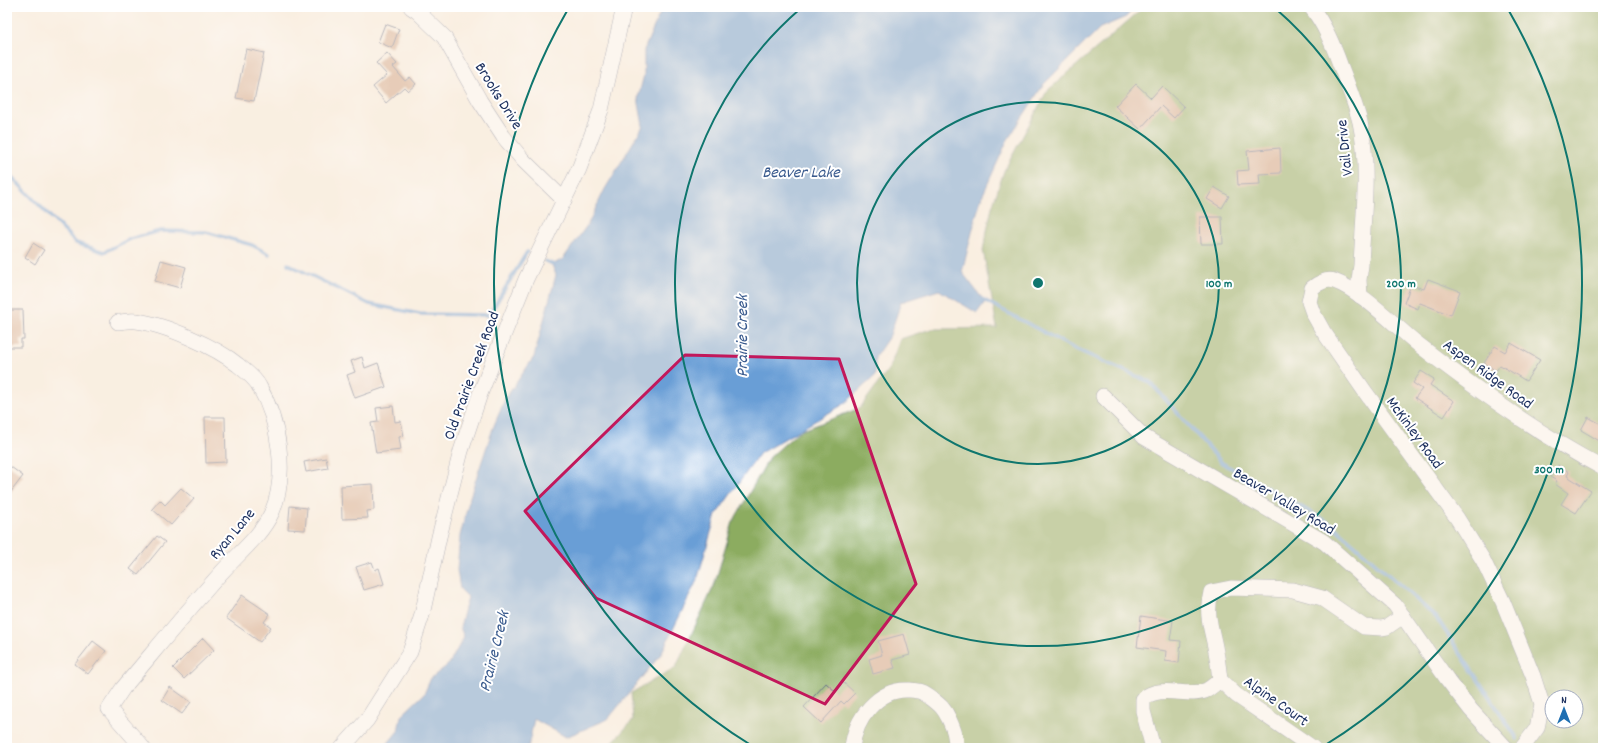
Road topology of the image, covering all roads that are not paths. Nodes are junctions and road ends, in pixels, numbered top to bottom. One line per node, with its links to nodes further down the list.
1 (411, 7): 4 (street, Brooks Drive)
2 (624, 7): 4 (street, Old Prairie Creek Road)
3 (1311, 7): 5 (street, Vail Drive)
4 (564, 200): 12 (street, Old Prairie Creek Road)
5 (1360, 296): 8 (street, Aspen Ridge Road); 18 (street, McKinley Road)
6 (118, 322): 11 (street, Ryan Lane)
7 (1103, 396): 9 (street, Beaver Valley Road)
8 (1603, 468)
9 (1403, 616): 10 (street); 17 (street, Beaver Valley Road)
10 (1220, 680): 15 (street); 16 (street, Alpine Court)
11 (143, 748)
12 (342, 748)
13 (852, 748): 14 (street)
14 (956, 748)
15 (1153, 748)
16 (1313, 748)
17 (1506, 748)
18 (1522, 748)

